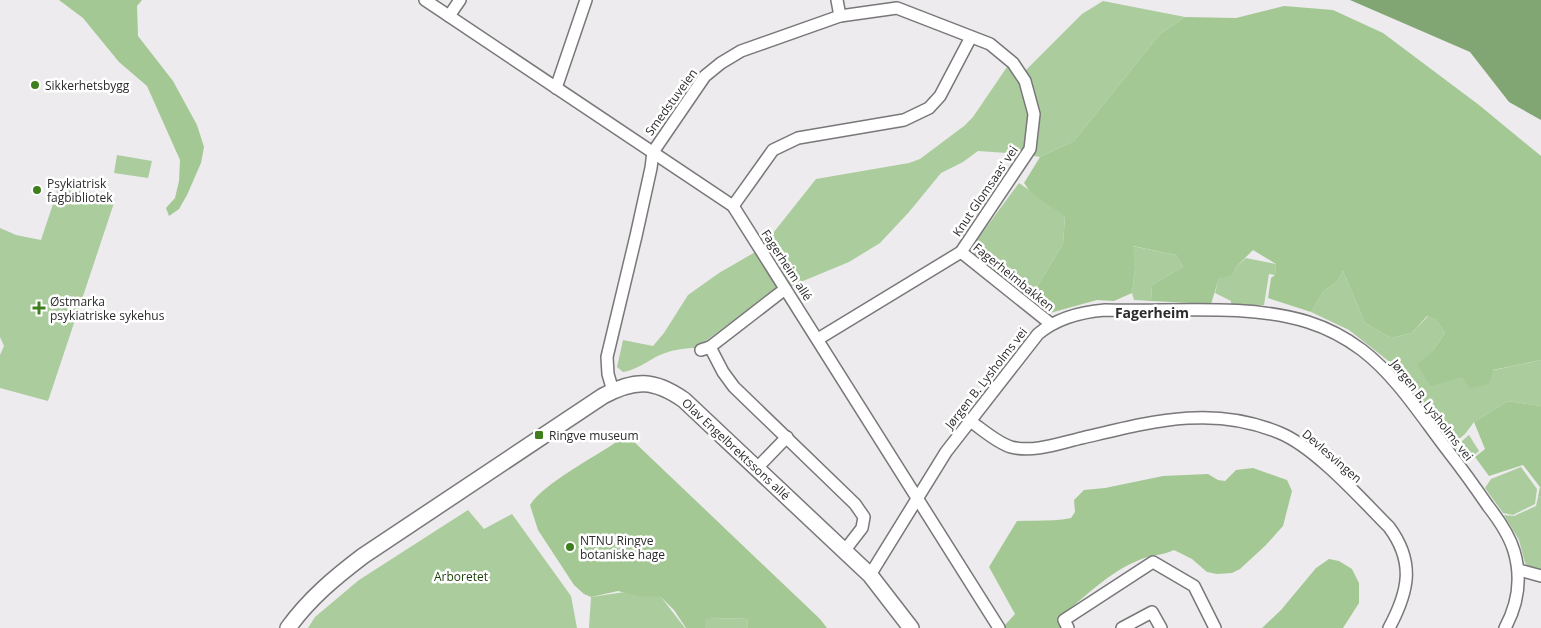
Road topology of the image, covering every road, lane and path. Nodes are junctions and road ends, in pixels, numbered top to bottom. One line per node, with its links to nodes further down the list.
1 (425, 0): 5 (street, Fagerheim allé)
2 (460, 0): 5 (street)
3 (586, 0): 8 (street)
4 (836, 0): 6 (street)
5 (449, 16): 8 (street, Fagerheim allé)
6 (840, 16): 7 (street, Smedstuveien); 9 (street, Smedstuveien)
7 (971, 37): 10 (street); 11 (street, Knut Glomsaas' vei)
8 (556, 88): 9 (street, Fagerheim allé)
9 (653, 152): 10 (street, Fagerheim allé); 15 (street, Smedstuveien)
10 (733, 206): 12 (street, Fagerheim allé)
11 (961, 252): 13 (street, Fagerheimbakken); 14 (street, Knut Glomsaas' vei)
12 (785, 289): 14 (street, Fagerheim allé); 17 (street)
13 (1051, 324): 16 (street, Jørgen B. Lysholms vei); 21 (street, Jørgen B. Lysholms vei)
14 (818, 339): 19 (street, Fagerheim allé)
15 (613, 391): 18 (street, Olav Engelbrektssons allé); 24 (street, Olav Engelbrektssons allé)
16 (970, 421): 19 (street, Jørgen B. Lysholms vei); 31 (street, Devlesvingen)
17 (787, 437): 18 (street); 20 (street)
18 (757, 468): 20 (street, Olav Engelbrektssons allé)
19 (918, 496): 22 (street, Jørgen B. Lysholms vei); 26 (street, Fagerheim allé)
20 (845, 550): 22 (street, Olav Engelbrektssons allé)
21 (1518, 570): 23 (street); 32 (street, Jørgen B. Lysholms vei)
22 (870, 575): 25 (street, Olav Engelbrektssons allé)
23 (1541, 576)
24 (288, 628)
25 (911, 628)
26 (999, 628)
27 (1068, 628): 30 (street)
28 (1122, 628): 29 (street)
29 (1160, 628)
30 (1215, 628)
31 (1389, 628)
32 (1505, 628)

